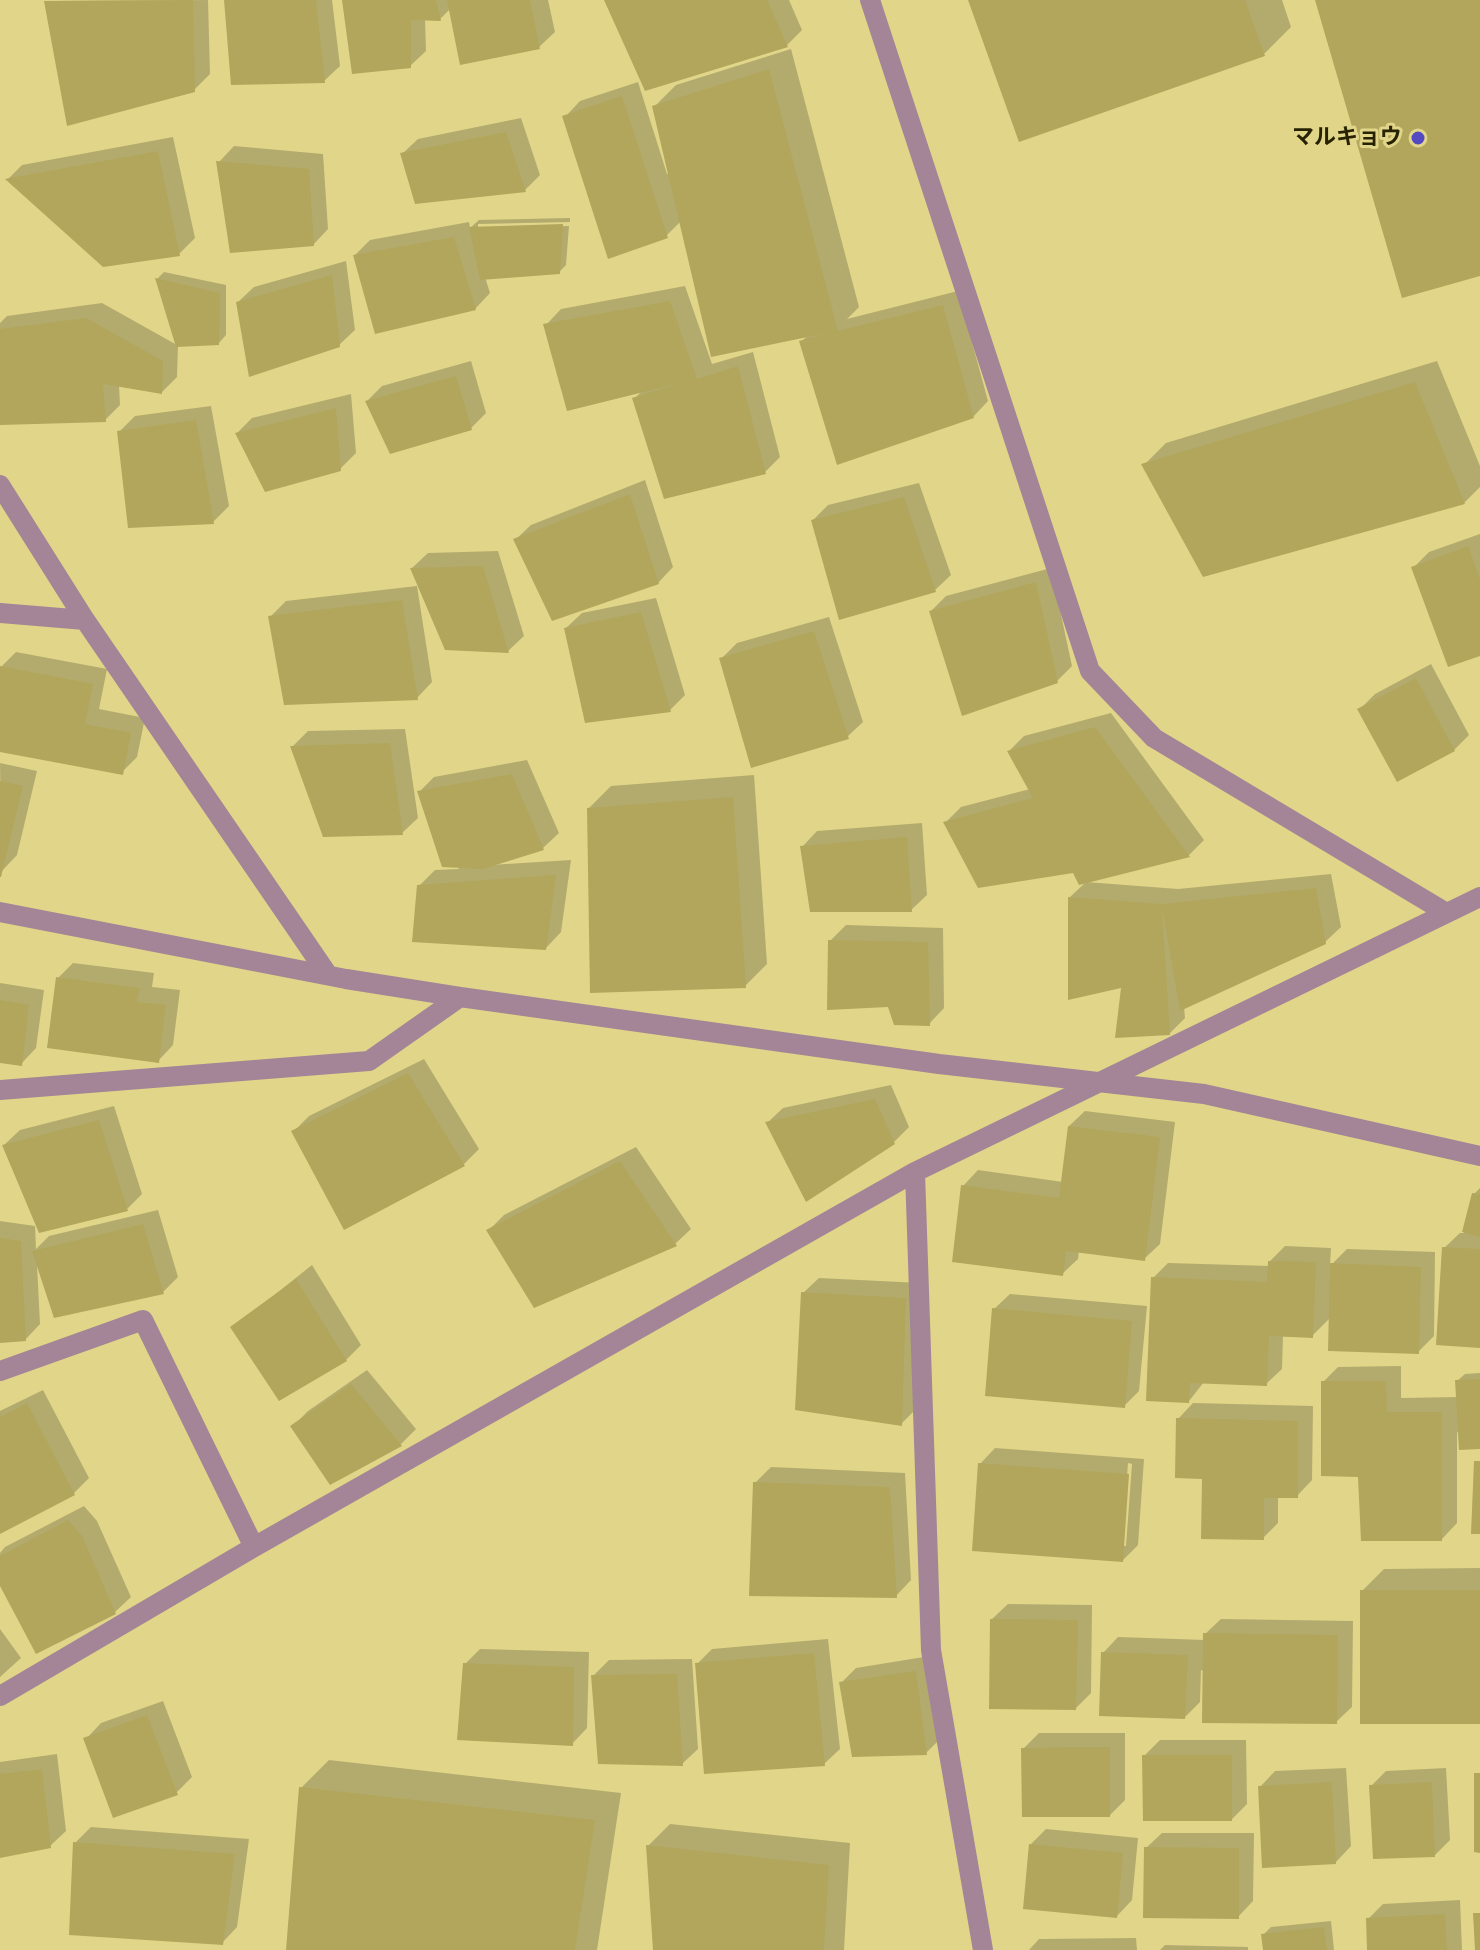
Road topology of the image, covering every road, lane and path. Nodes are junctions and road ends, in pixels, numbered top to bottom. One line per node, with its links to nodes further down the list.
1 (870, 0): 7 (street)
2 (0, 485): 4 (street)
3 (0, 613): 4 (street)
4 (85, 620): 8 (street)
5 (1480, 897): 7 (street)
6 (0, 912): 8 (street)
7 (1445, 912): 10 (street)
8 (328, 975): 9 (street)
9 (460, 997): 10 (street); 11 (street)
10 (1097, 1084): 12 (street); 13 (street)
11 (0, 1090)
12 (1480, 1156)
13 (915, 1172): 15 (street); 17 (street)
14 (0, 1371): 15 (street)
15 (254, 1547): 16 (street)
16 (0, 1696)
17 (983, 1950)

